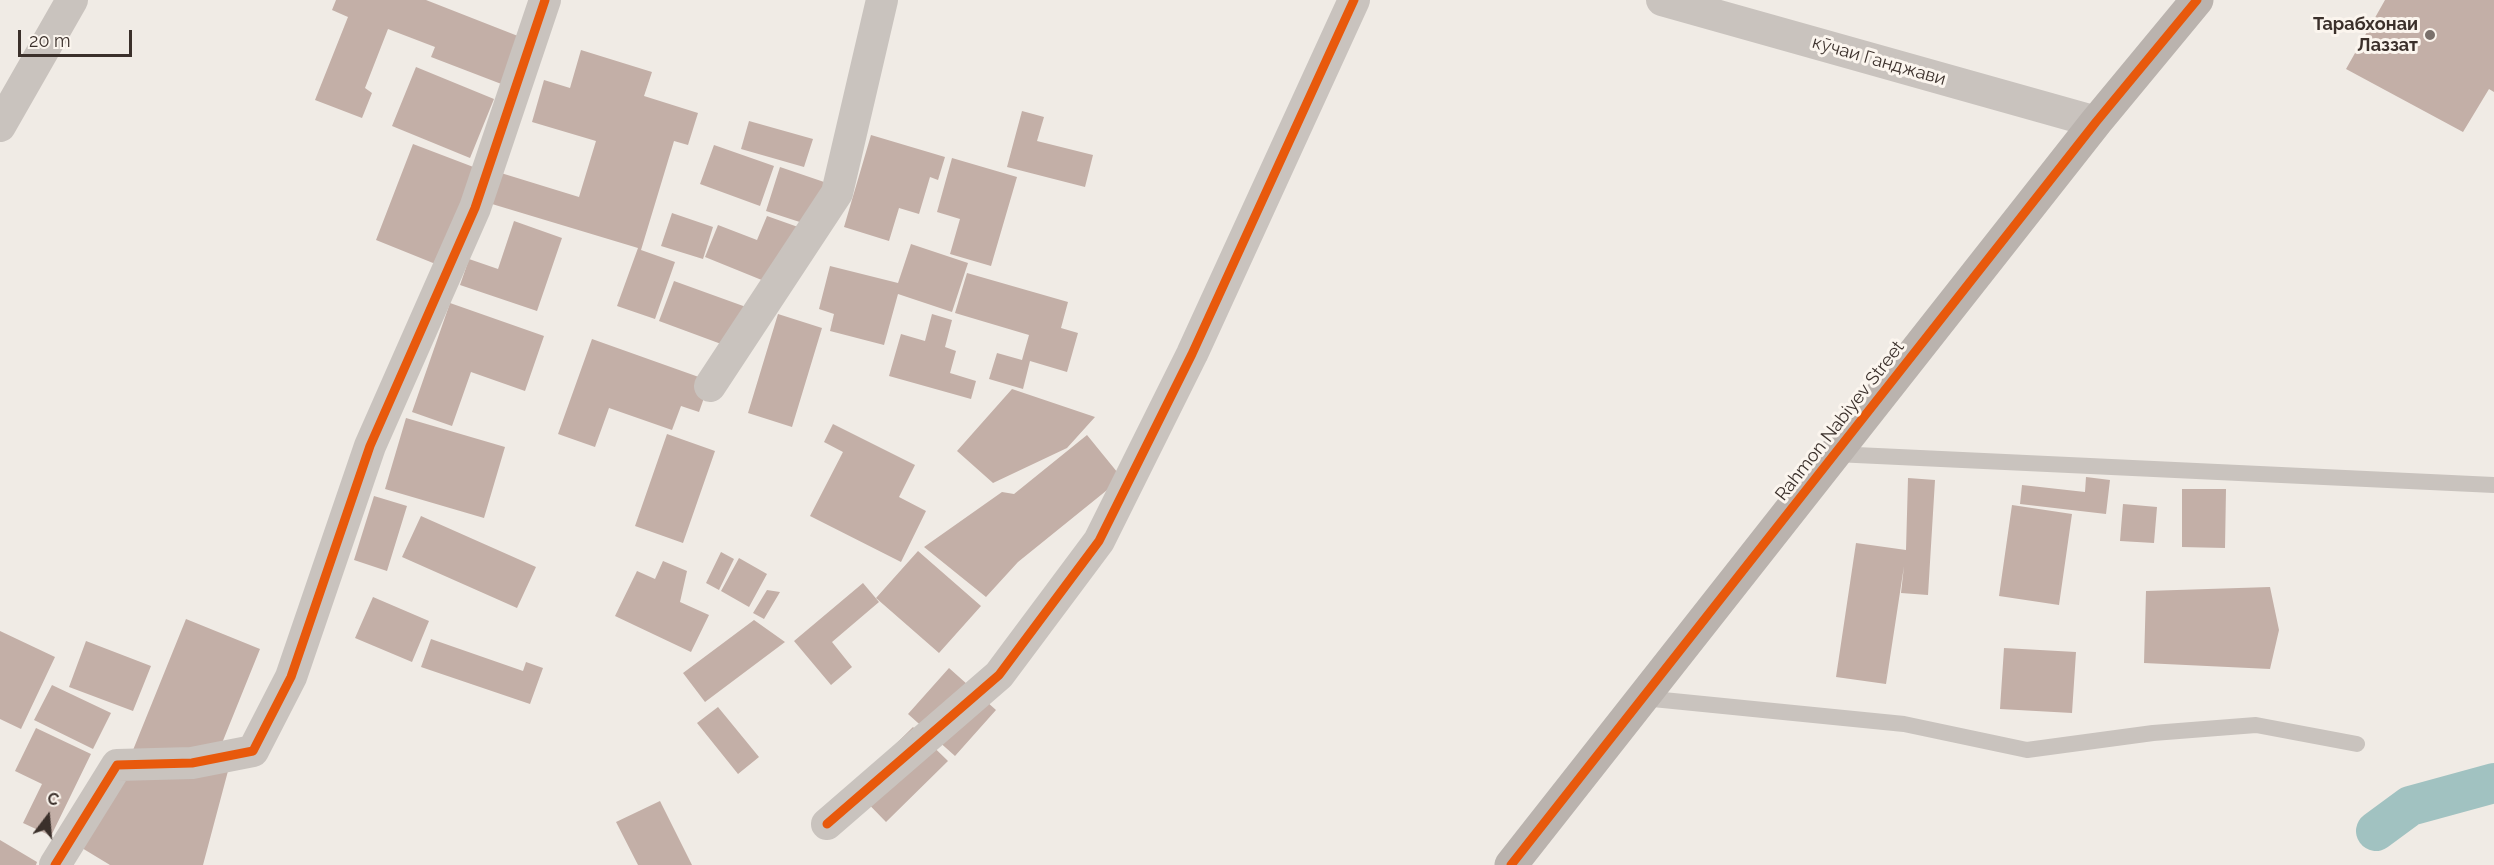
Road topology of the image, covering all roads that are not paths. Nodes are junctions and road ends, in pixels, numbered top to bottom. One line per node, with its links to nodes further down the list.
1 (72, 0): 8 (street)
2 (545, 0): 15 (street)
3 (882, 0): 9 (street)
4 (1354, 0): 14 (street)
5 (1662, 0): 7 (street, кӯчаи Ганджави)
6 (2197, 0): 7 (street, Rahmon Nabiyev Street)
7 (2096, 122): 10 (street, Rahmon Nabiyev Street)
8 (0, 126)
9 (710, 386)
10 (1835, 454): 11 (lane); 12 (street, Rahmon Nabiyev Street)
11 (2494, 485)
12 (1643, 698): 13 (lane); 16 (street, Rahmon Nabiyev Street)
13 (2357, 744)
14 (827, 824)
15 (55, 865)
16 (1511, 865)

